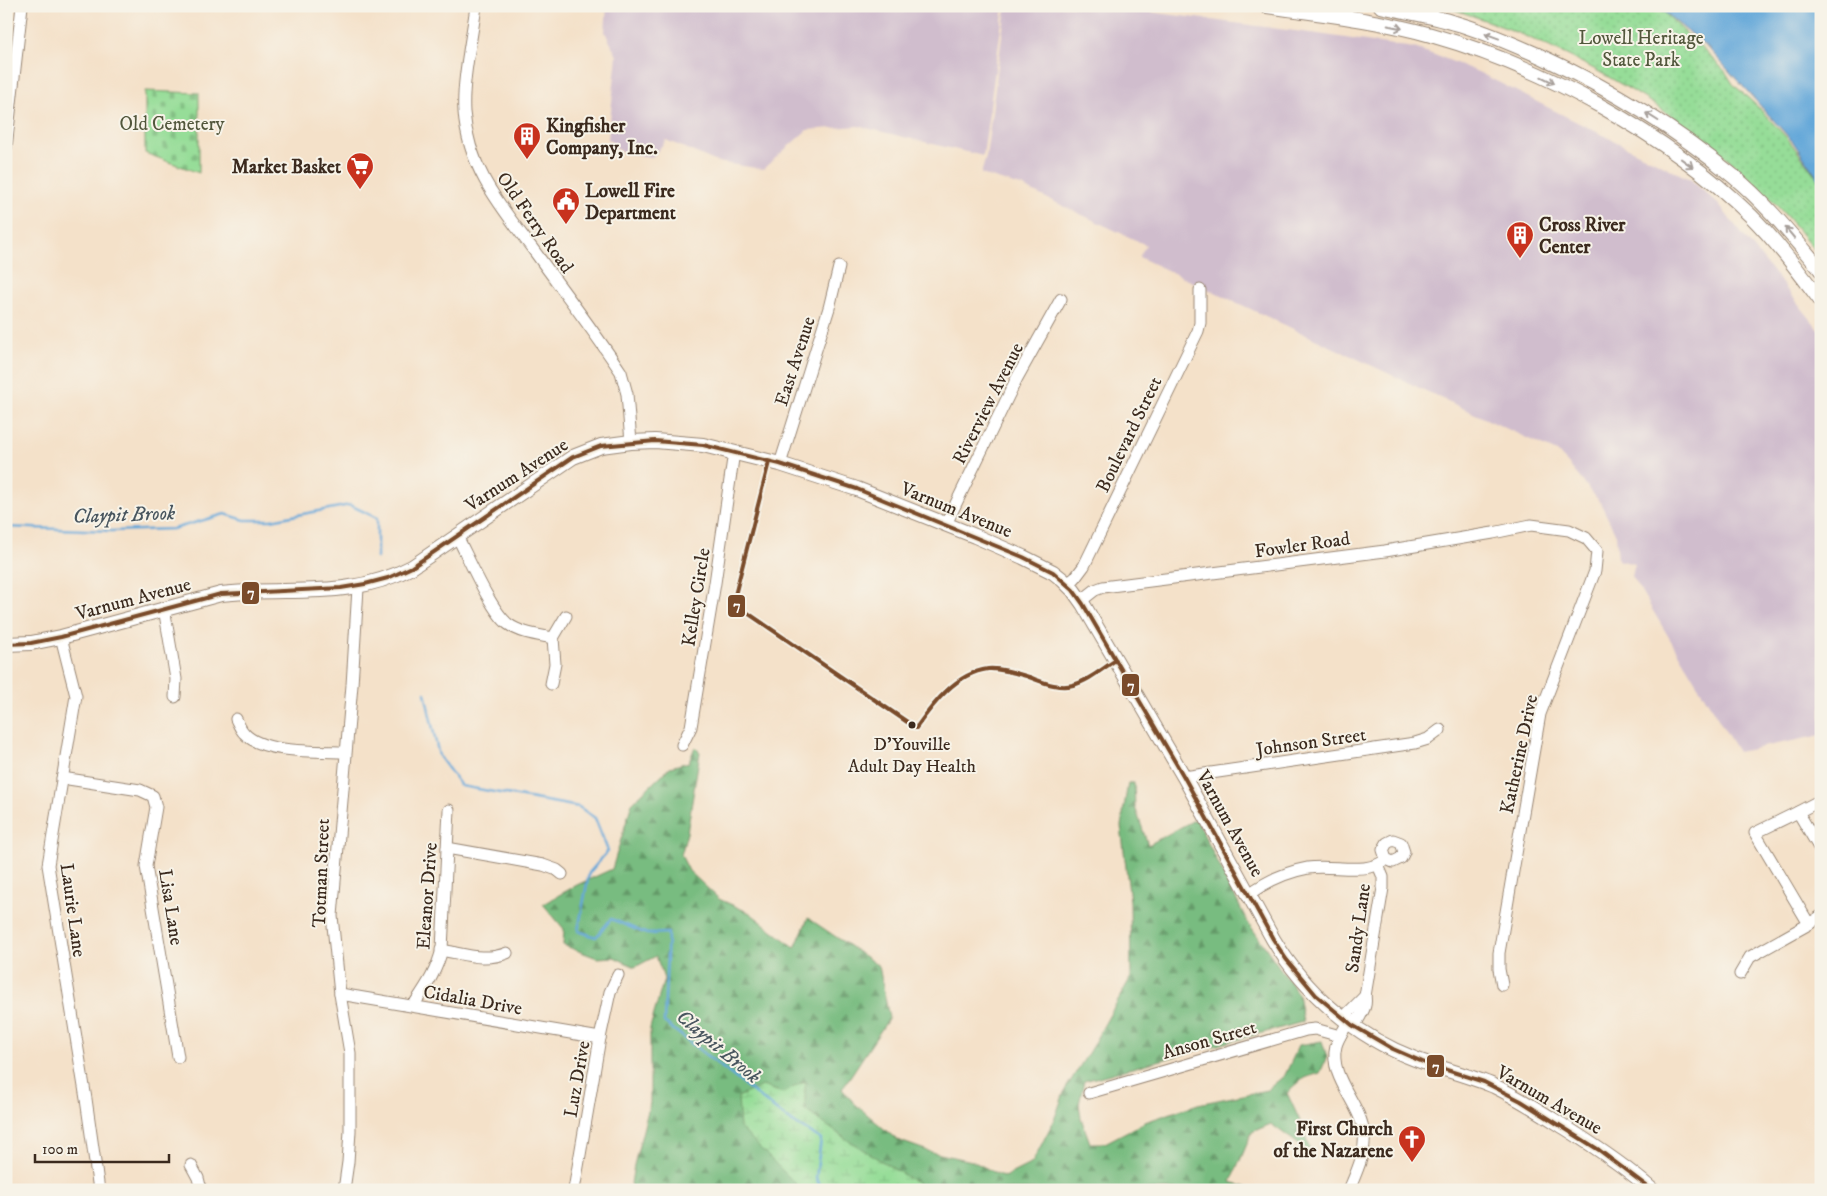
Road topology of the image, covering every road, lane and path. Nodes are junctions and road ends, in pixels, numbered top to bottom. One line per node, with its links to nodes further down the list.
1 (22, 6): 5 (street)
2 (476, 6): 11 (street, Old Ferry Road)
3 (1267, 6): 10 (main road, one-way to 10)
4 (1381, 6): 7 (main road, one-way to 4)
5 (6, 148)
6 (839, 267): 13 (street, East Avenue)
7 (1821, 270)
8 (1200, 290): 17 (street, Boulevard Street)
9 (1061, 299): 14 (street, Riverview Avenue)
10 (1821, 301)
11 (631, 442): 12 (main road, Varnum Avenue); 16 (main road, Varnum Avenue)
12 (734, 452): 13 (main road, Varnum Avenue); 29 (street, Kelley Circle)
13 (780, 464): 14 (main road, Varnum Avenue)
14 (946, 524): 17 (main road, Varnum Avenue)
15 (1531, 525): 19 (street, Fowler Road); 46 (street, Katherine Drive)
16 (457, 536): 18 (main road, Varnum Avenue); 23 (street)
17 (1067, 584): 19 (main road, Varnum Avenue)
18 (358, 588): 20 (main road, Varnum Avenue); 30 (street, Totman Street)
19 (1081, 601): 31 (main road, Varnum Avenue)
20 (164, 608): 22 (main road, Varnum Avenue); 26 (street)
21 (566, 616): 23 (street)
22 (61, 637): 24 (main road, Varnum Avenue); 32 (street, Laurie Lane)
23 (553, 638): 25 (street)
24 (6, 644)
25 (551, 684)
26 (175, 697)
27 (236, 719): 30 (street)
28 (1440, 730): 31 (street, Johnson Street)
29 (682, 745)
30 (345, 752): 47 (street, Totman Street)
31 (1184, 777): 39 (main road, Varnum Avenue)
32 (62, 778): 52 (street, Lisa Lane); 55 (street, Laurie Lane)
33 (1821, 800): 35 (street)
34 (449, 810): 36 (street, Eleanor Drive)
35 (1798, 812): 37 (street); 41 (street)
36 (447, 848): 38 (street); 42 (street, Eleanor Drive)
37 (1821, 851)
38 (562, 874)
39 (1249, 894): 49 (main road, Varnum Avenue); 49 (street, Sandy Lane)
40 (1821, 916): 41 (street)
41 (1808, 924): 44 (street)
42 (442, 950): 43 (street); 48 (street, Eleanor Drive)
43 (507, 953)
44 (1740, 974)
45 (618, 976): 51 (street, Luz Drive)
46 (1502, 985)
47 (340, 994): 48 (street, Cidalia Drive); 57 (street, Totman Street)
48 (413, 1006): 51 (street, Cidalia Drive)
49 (1348, 1022): 50 (street, Sandy Lane); 60 (main road, Varnum Avenue)
50 (1340, 1036): 53 (street, Anson Street); 59 (street)
51 (600, 1038): 58 (street, Luz Drive)
52 (178, 1057)
53 (1089, 1093)
54 (190, 1165): 56 (street)
55 (98, 1190)
56 (201, 1190)
57 (344, 1190)
58 (574, 1190)
59 (1349, 1190)
60 (1652, 1190)

